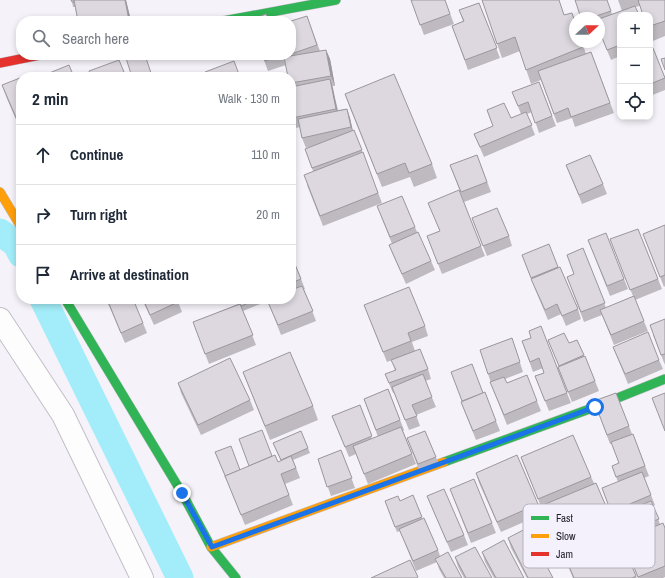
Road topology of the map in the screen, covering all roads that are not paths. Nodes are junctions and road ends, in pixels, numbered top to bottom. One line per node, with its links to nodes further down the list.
1 (336, 0): 2 (street)
2 (250, 16)
3 (16, 59): 4 (street)
4 (0, 62)
5 (0, 192): 6 (street)
6 (16, 219)
7 (67, 304): 10 (street)
8 (0, 319): 11 (street)
9 (665, 379): 10 (street)
10 (212, 547): 12 (street)
11 (142, 578)
12 (236, 578)

